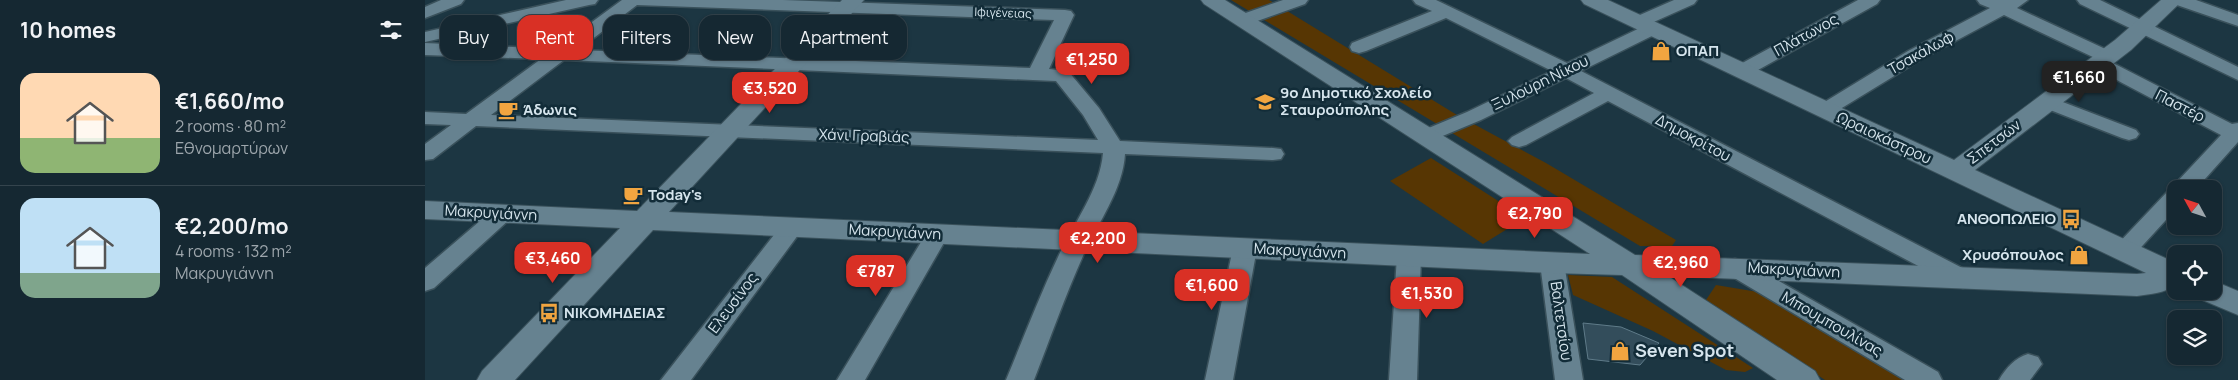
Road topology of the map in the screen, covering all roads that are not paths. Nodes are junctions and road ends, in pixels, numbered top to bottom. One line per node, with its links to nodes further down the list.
1 (455, 0): 18 (street)
2 (589, 0): 24 (street)
3 (634, 0): 14 (street, Ιφιγένειας); 23 (street)
4 (1211, 0): 19 (main road)
5 (1299, 0): 19 (street)
6 (1422, 0): 17 (street, Δημοκρίτου)
7 (1591, 0): 21 (main road, Ωραιοκάστρου)
8 (1688, 0): 21 (street, Ξυλούρη Νίκου)
9 (1871, 0): 33 (street, Πλάτωνος)
10 (1987, 0): 15 (street, Παστέρ)
11 (2086, 0): 22 (street)
12 (2173, 0): 22 (main road, Σπετσών)
13 (2180, 0): 20 (street)
14 (851, 4): 16 (street, Ιφιγένειας); 31 (main road)
15 (2013, 4): 30 (street, Παστέρ); 38 (street, Τσακάλωφ)
16 (956, 5): 34 (street, Ιφιγένειας)
17 (1446, 12): 25 (street); 32 (street, Δημοκρίτου)
18 (425, 13)
19 (1243, 20): 44 (main road)
20 (2238, 22)
21 (1645, 26): 32 (street, Ξυλούρη Νίκου); 33 (main road, Ωραιοκάστρου)
22 (2143, 28): 30 (main road, Σπετσών); 35 (street)
23 (593, 30)
24 (425, 37)
25 (1359, 47)
26 (425, 49): 27 (street)
27 (517, 52)
28 (593, 55): 31 (street)
29 (552, 60): 40 (street)
30 (2103, 60): 37 (main road, Σπετσών); 42 (street, Παστέρ)
31 (794, 64): 34 (street); 41 (main road)
32 (1565, 70): 36 (street, Δημοκρίτου); 44 (street, Ξυλούρη Νίκου)
33 (1741, 71): 38 (main road, Ωραιοκάστρου)
34 (1037, 73): 46 (street)
35 (2238, 74)
36 (1607, 93): 45 (street); 67 (street, Δημοκρίτου)
37 (2047, 102): 43 (street); 49 (main road, Σπετσών)
38 (1825, 110): 49 (main road, Ωραιοκάστρου)
39 (425, 118): 40 (street, Χάνι Γραβιάς)
40 (473, 120): 41 (street, Χάνι Γραβιάς); 47 (street)
41 (731, 130): 46 (street, Χάνι Γραβιάς); 55 (main road)
42 (2236, 131): 50 (street)
43 (2129, 134)
44 (1426, 136): 53 (main road)
45 (1519, 141)
46 (1113, 146): 48 (street, Χάνι Γραβιάς); 58 (street)
47 (425, 154)
48 (1273, 154)
49 (1956, 171): 60 (main road, Ωραιοκάστρου)
50 (2191, 180)
51 (2167, 205): 60 (street)
52 (425, 210): 54 (main road, Μακρυγιάννη)
53 (1543, 211): 62 (main road); 63 (main road)
54 (502, 214): 55 (main road, Μακρυγιάννη); 68 (street)
55 (646, 220): 56 (main road, Μακρυγιάννη); 71 (main road)
56 (792, 227): 57 (main road, Μακρυγιάννη); 72 (street, Ελευσίνος)
57 (937, 234): 58 (main road, Μακρυγιάννη); 73 (street)
58 (1077, 240): 59 (main road, Μακρυγιάννη); 74 (street)
59 (1245, 248): 61 (main road, Μακρυγιάννη); 75 (street)
60 (2124, 250): 65 (main road, Ωραιοκάστρου)
61 (1409, 256): 62 (main road, Μακρυγιάννη); 76 (street)
62 (1552, 263): 63 (main road, Μακρυγιάννη); 77 (street, Βαλτετσίου)
63 (1628, 264): 64 (main road, Μακρυγιάννη); 78 (main road)
64 (1735, 268): 67 (main road, Μακρυγιάννη); 79 (street, Μπουμπουλίνας)
65 (2167, 271)
66 (2167, 277): 67 (main road, Μακρυγιάννη)
67 (1963, 278)
68 (425, 282)
69 (2222, 296): 70 (main road)
70 (2238, 304)
71 (494, 380)
72 (675, 380)
73 (851, 380)
74 (1020, 380)
75 (1219, 380)
76 (1403, 380)
77 (1569, 380)
78 (1803, 380)
79 (1928, 380)

